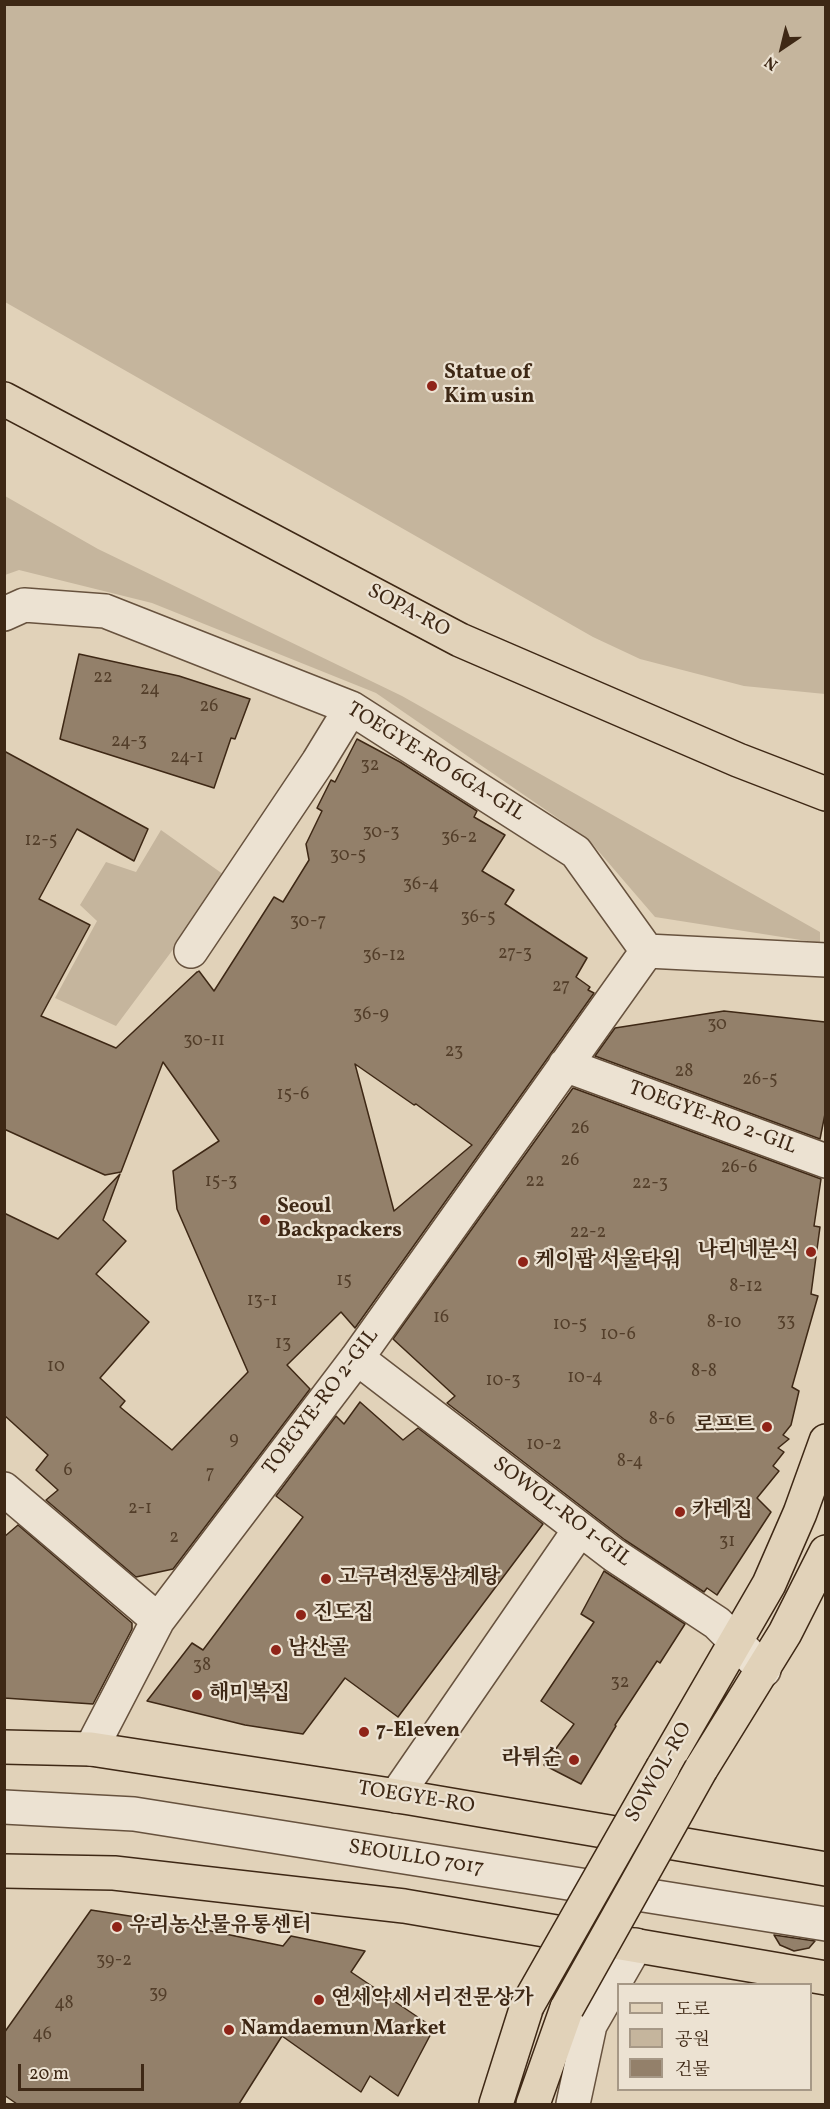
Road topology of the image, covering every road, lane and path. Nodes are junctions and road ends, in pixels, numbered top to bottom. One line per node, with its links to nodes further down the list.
1 (4, 399): 4 (main road, SOPA-RO)
2 (4, 614): 3 (street, TOEGYE-RO 6GA-GIL)
3 (351, 708): 5 (street); 6 (street, TOEGYE-RO 6GA-GIL)
4 (825, 794)
5 (191, 951)
6 (647, 951): 7 (street); 8 (street, TOEGYE-RO 2-GIL)
7 (825, 960)
8 (565, 1065): 9 (street, TOEGYE-RO 2-GIL); 10 (street, TOEGYE-RO 2-GIL)
9 (825, 1161)
10 (357, 1358): 13 (street, SOWOL-RO 1-GIL); 15 (street, TOEGYE-RO 2-GIL)
11 (825, 1441): 16 (main road, SOWOL-RO)
12 (4, 1489): 15 (street)
13 (580, 1529): 16 (street, SOWOL-RO 1-GIL); 20 (street)
14 (825, 1552): 17 (main road, SOWOL-RO)
15 (158, 1620): 19 (street, TOEGYE-RO 2-GIL)
16 (736, 1642): 17 (street, SOWOL-RO 1-GIL); 27 (main road, SOWOL-RO, bridge)
17 (764, 1670): 28 (main road, SOWOL-RO, bridge)
18 (4, 1747): 19 (main road, TOEGYE-RO)
19 (91, 1749): 20 (main road, TOEGYE-RO)
20 (396, 1796): 22 (main road, TOEGYE-RO)
21 (4, 1807): 24 (street, SEOULLO 7017)
22 (825, 1869)
23 (4, 1871): 25 (main road)
24 (825, 1924)
25 (636, 1945): 26 (main road); 29 (street)
26 (825, 1978)
27 (495, 2104)
28 (533, 2104)
29 (573, 2104)

